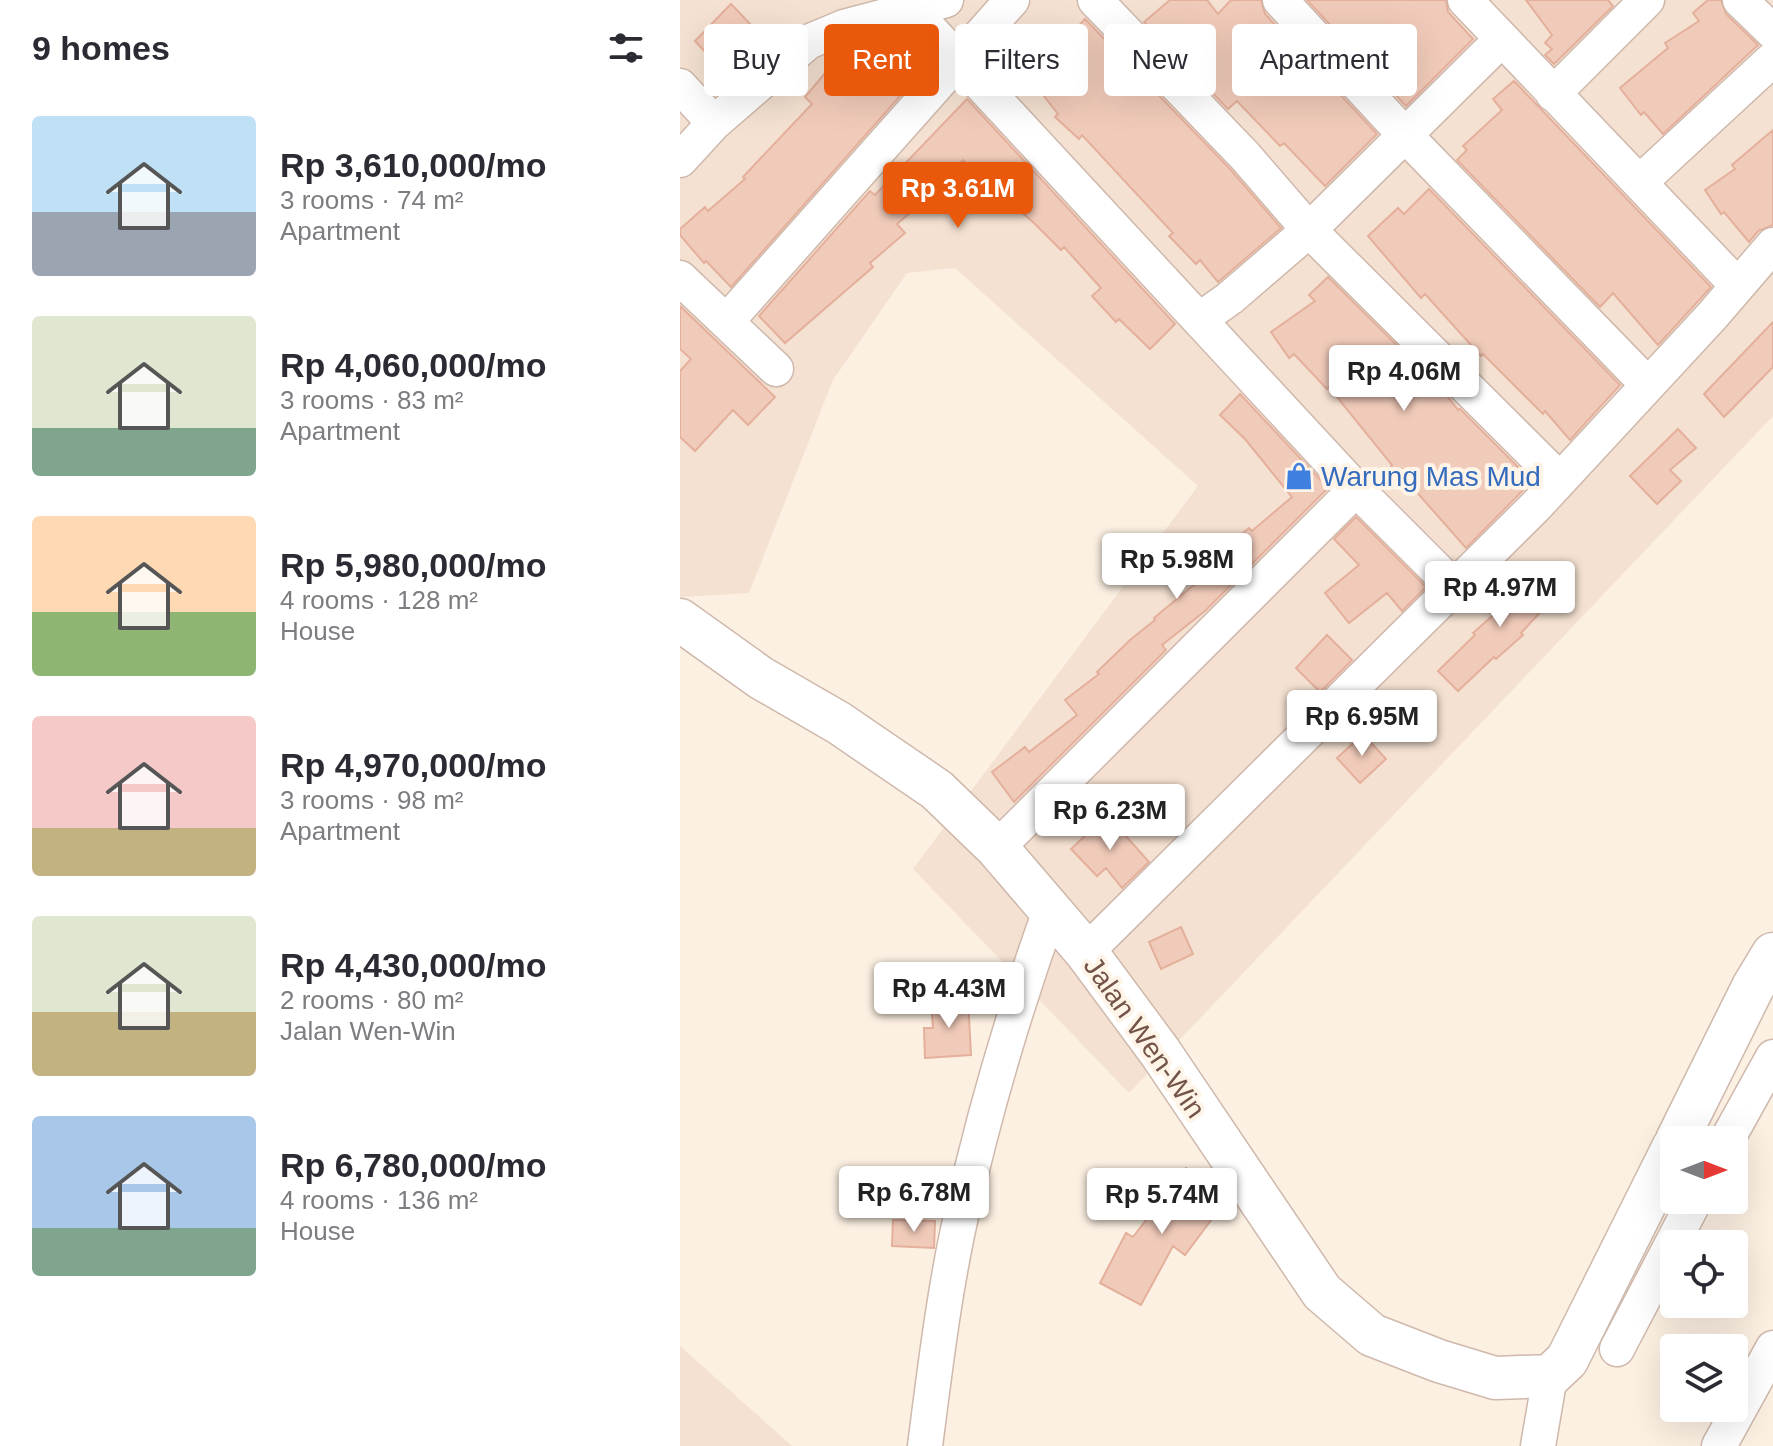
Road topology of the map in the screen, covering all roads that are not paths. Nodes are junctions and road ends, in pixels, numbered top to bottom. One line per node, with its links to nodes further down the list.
1 (946, 0): 8 (street)
2 (1012, 0): 9 (street)
3 (1280, 0): 19 (street)
4 (1465, 0): 11 (street)
5 (1647, 0): 16 (street)
6 (1740, 0): 10 (street)
7 (1098, 1): 22 (street)
8 (910, 8): 12 (street); 18 (street)
9 (991, 24)
10 (1773, 32)
11 (1501, 40): 16 (street); 19 (street)
12 (955, 58)
13 (1773, 59): 21 (street)
14 (955, 64): 27 (street)
15 (680, 86): 18 (street)
16 (1553, 94): 21 (street)
17 (991, 96): 26 (street)
18 (714, 123): 20 (street)
19 (1404, 134): 22 (street); 29 (street)
20 (680, 160)
21 (1640, 182): 25 (street)
22 (1309, 230): 26 (street); 30 (street)
23 (1773, 245): 25 (street)
24 (680, 278): 27 (street)
25 (1737, 285): 29 (street)
26 (1199, 320): 31 (street)
27 (727, 321): 28 (street)
28 (776, 369)
29 (1648, 385): 30 (street)
30 (1560, 480): 32 (street)
31 (1356, 489): 32 (street); 34 (street)
32 (1455, 588): 36 (street)
33 (680, 620): 34 (street, Jalan Wen-Win)
34 (997, 848): 35 (street, Jalan Wen-Win)
35 (1050, 911): 36 (street, Jalan Wen-Win); 46 (street)
36 (1086, 952): 45 (street, Jalan Wen-Win)
37 (1766, 979): 39 (street)
38 (1773, 1057): 40 (street)
39 (1685, 1126)
40 (1735, 1126)
41 (1660, 1174): 45 (street)
42 (1688, 1214): 44 (street)
43 (1773, 1348): 48 (street)
44 (1617, 1349)
45 (1550, 1376): 47 (street)
46 (925, 1446)
47 (1538, 1446)
48 (1719, 1446)

